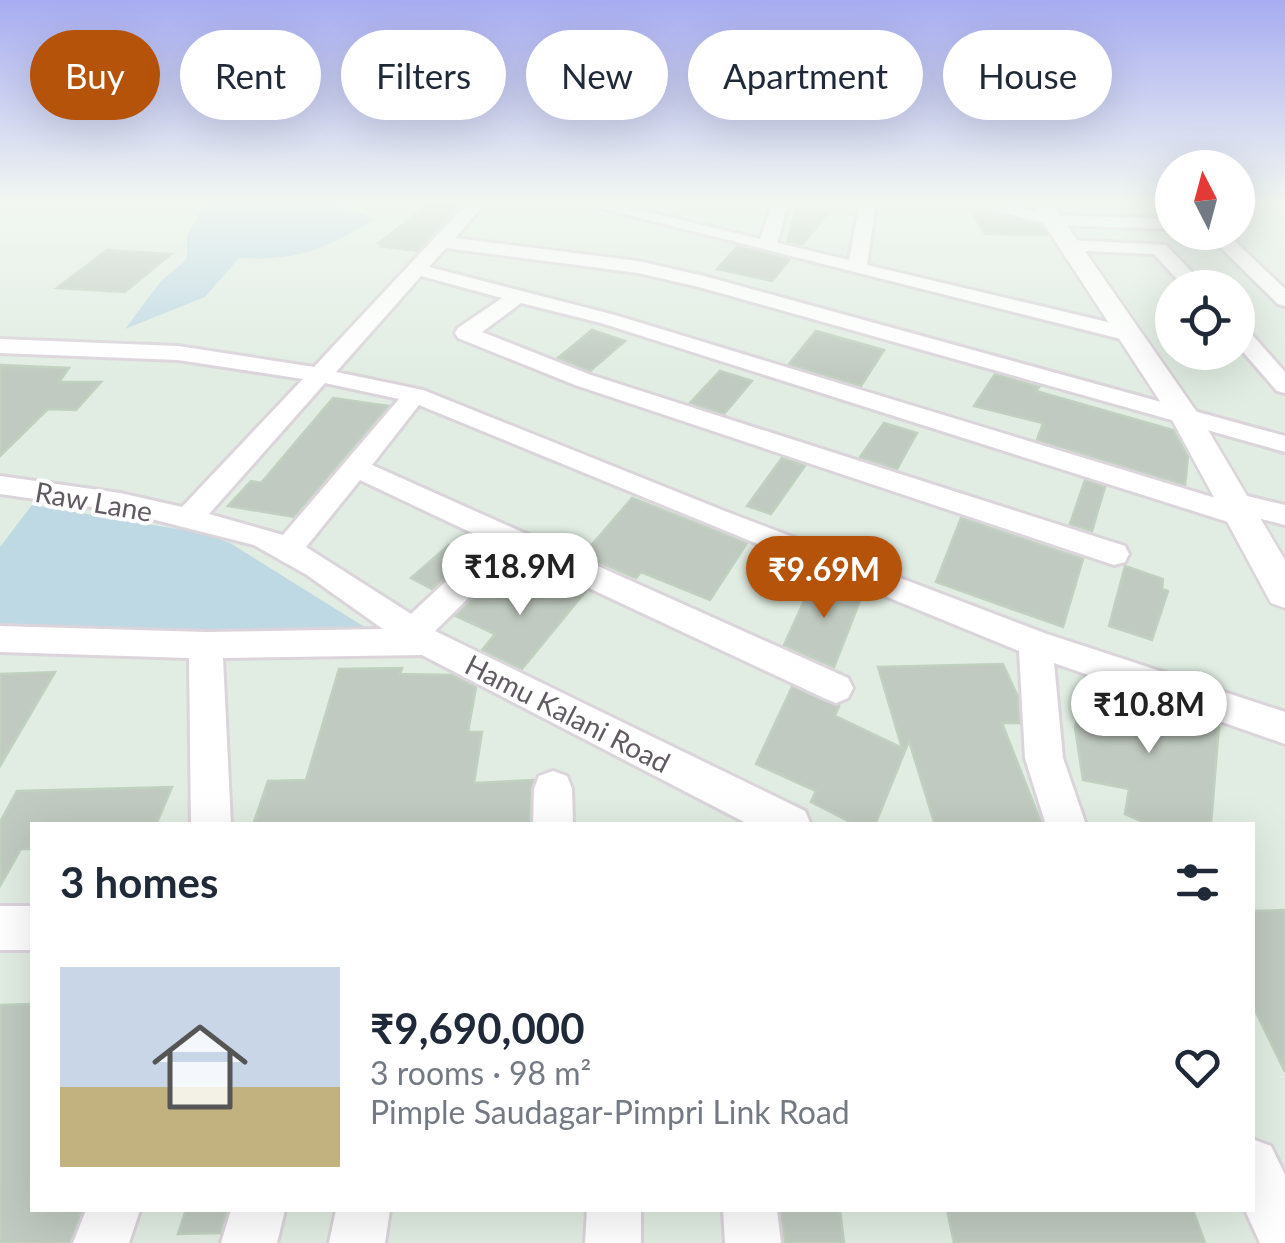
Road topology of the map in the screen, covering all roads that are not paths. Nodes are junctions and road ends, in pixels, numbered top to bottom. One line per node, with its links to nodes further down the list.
1 (428, 259): 8 (street)
2 (577, 259): 17 (street)
3 (825, 259): 7 (street)
4 (858, 259): 7 (street)
5 (1079, 259): 11 (street)
6 (1242, 259): 10 (street)
7 (857, 267): 11 (street)
8 (419, 270): 9 (street); 14 (street)
9 (519, 296): 21 (street); 27 (street)
10 (1285, 300)
11 (1129, 334): 17 (street)
12 (0, 346): 14 (street)
13 (1255, 352): 15 (street)
14 (321, 374): 16 (street); 24 (street)
15 (1285, 386)
16 (414, 395): 19 (street); 31 (street)
17 (1186, 418): 18 (street); 21 (street)
18 (1285, 444)
19 (354, 467): 25 (street); 26 (street)
20 (11, 487): 22 (street); 24 (street, Raw Lane)
21 (1239, 509): 23 (street); 28 (street)
22 (0, 514)
23 (1285, 515)
24 (188, 519): 26 (street, Hamu Kalani Road)
25 (510, 539): 29 (street); 33 (street)
26 (288, 550): 29 (street, Hamu Kalani Road)
27 (1114, 554)
28 (1285, 593)
29 (420, 637): 32 (street); 36 (street, Hamu Kalani Road)
30 (0, 639): 32 (street)
31 (1035, 643): 34 (street); 37 (street)
32 (206, 645): 35 (street)
33 (836, 688)
34 (1285, 728)
35 (211, 822)
36 (784, 822)
37 (1065, 822)
38 (1255, 1171): 44 (street)
39 (112, 1212): 45 (street)
40 (258, 1212): 46 (street)
41 (363, 1212): 47 (street)
42 (614, 1212): 48 (street)
43 (750, 1212): 49 (street)
44 (1285, 1235)
45 (101, 1243)
46 (250, 1243)
47 (357, 1243)
48 (614, 1243)
49 (752, 1243)

